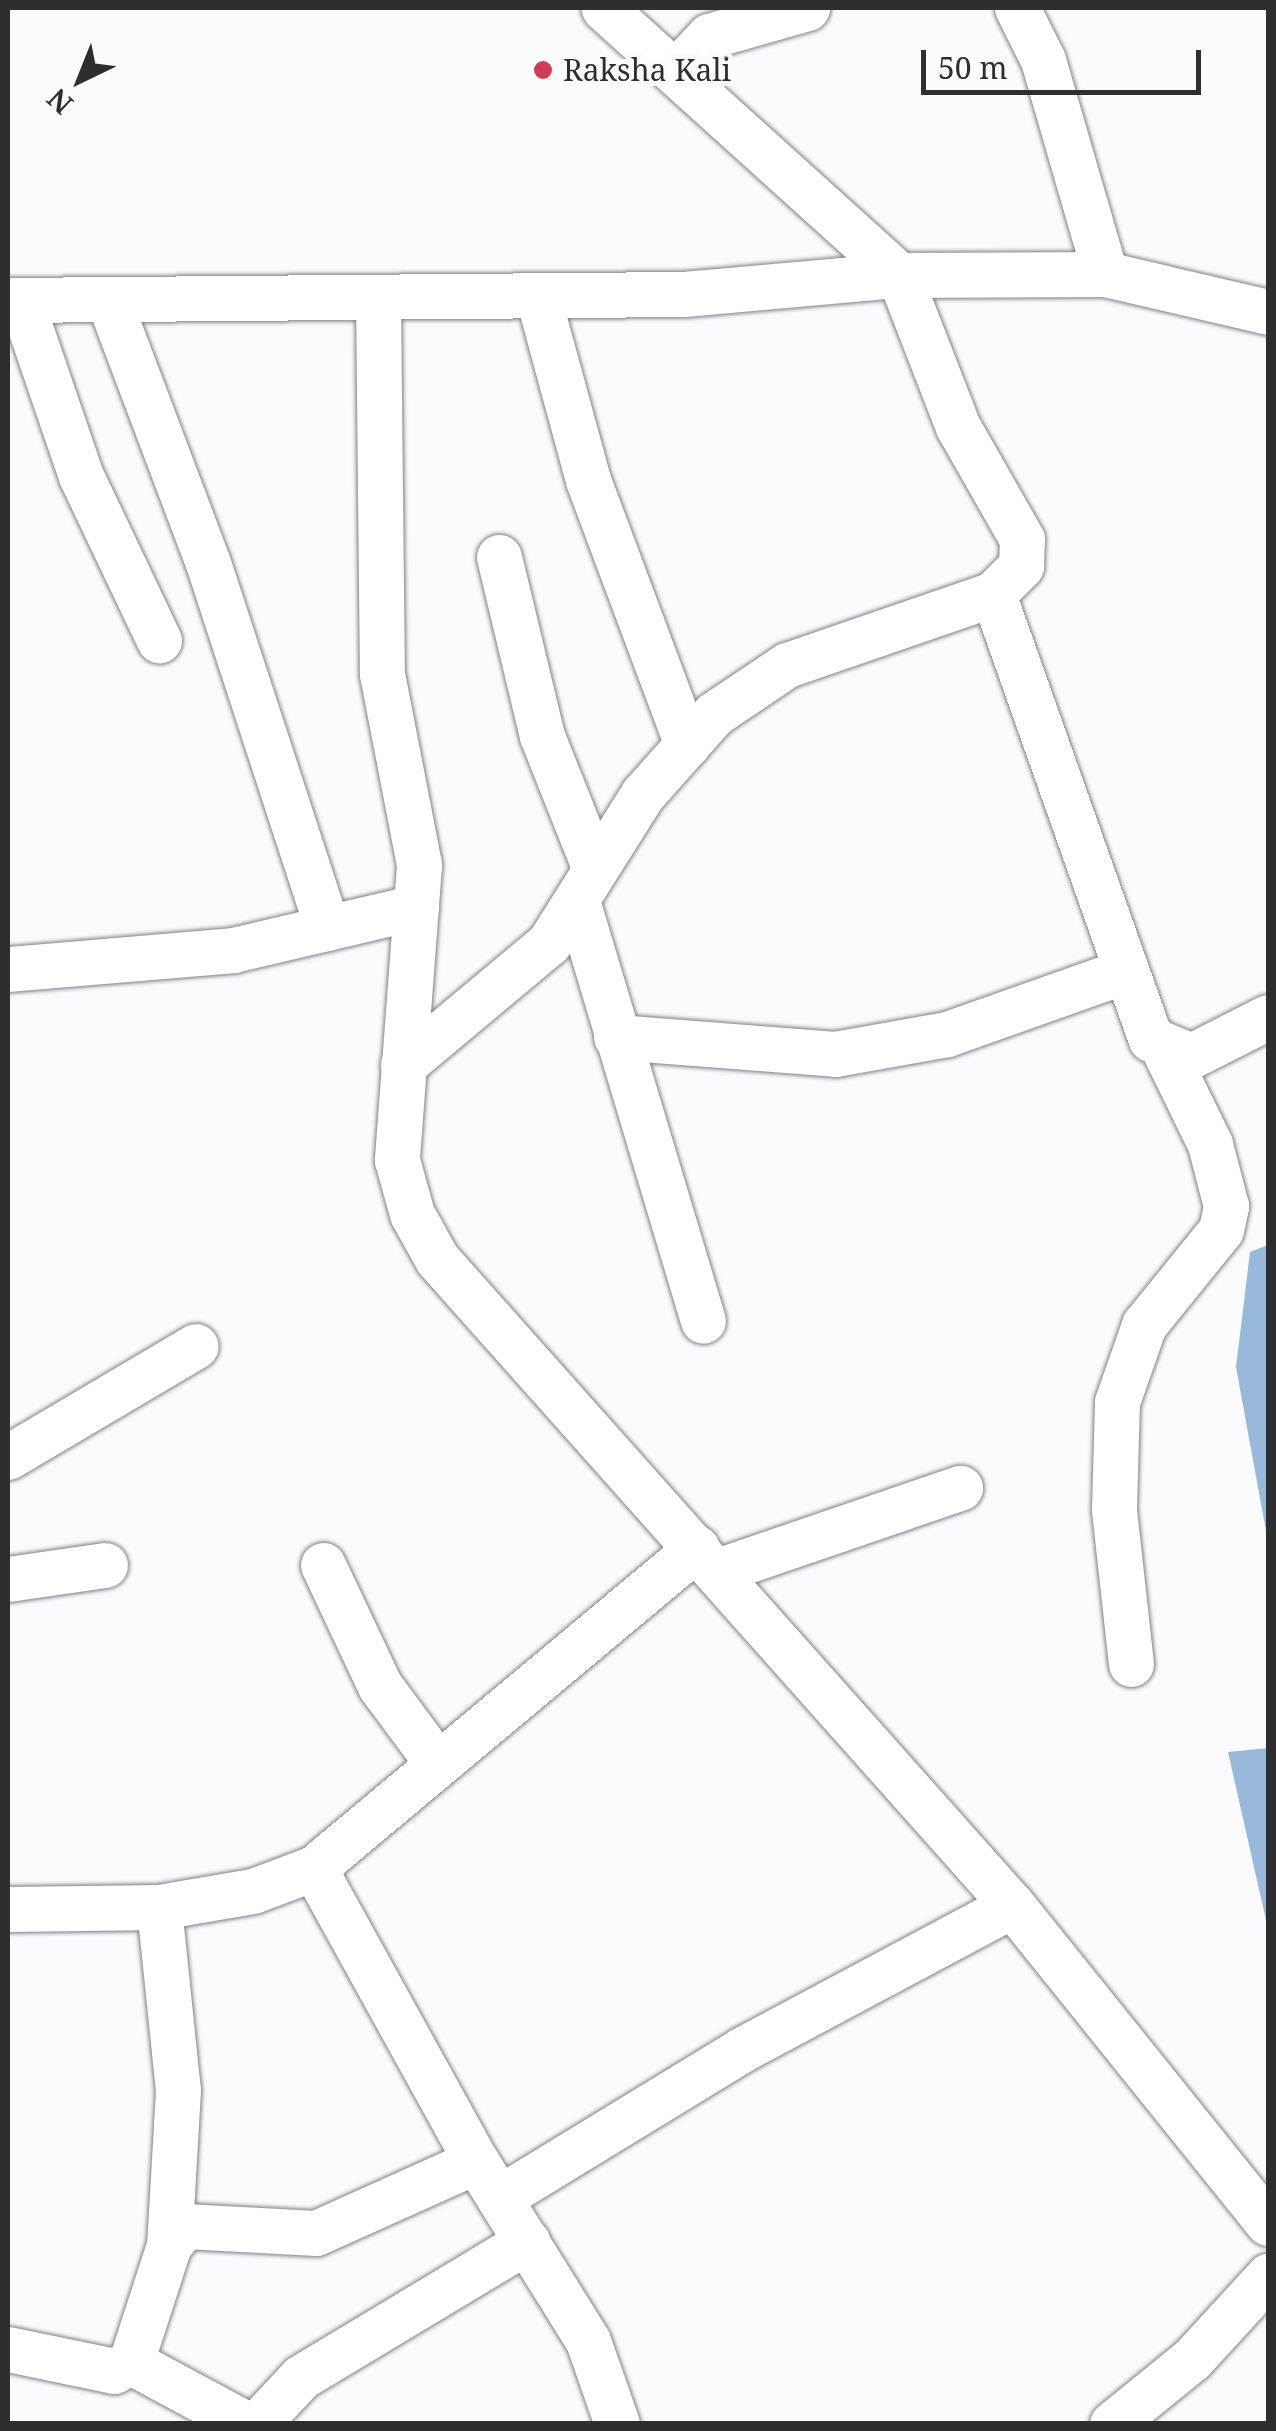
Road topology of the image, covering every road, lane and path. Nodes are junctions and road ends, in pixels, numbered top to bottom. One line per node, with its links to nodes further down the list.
1 (604, 8): 4 (street)
2 (808, 8): 4 (street)
3 (1018, 8): 5 (street)
4 (676, 71): 6 (street)
5 (1105, 274): 6 (street); 11 (street)
6 (899, 275): 7 (street); 13 (street)
7 (538, 297): 8 (street); 15 (street)
8 (378, 299): 10 (street); 17 (street)
9 (14, 300): 10 (street); 14 (street)
10 (109, 301): 18 (street)
11 (1268, 312)
12 (499, 557): 16 (street)
13 (993, 594): 15 (street); 20 (street)
14 (159, 640)
15 (687, 745): 16 (street)
16 (586, 886): 22 (street); 24 (street)
17 (416, 907): 18 (street); 24 (street)
18 (328, 928): 19 (street)
19 (8, 969)
20 (1122, 972): 22 (street); 23 (street)
21 (1268, 1016): 23 (street)
22 (616, 1037): 25 (street)
23 (1165, 1052): 33 (street)
24 (403, 1065): 29 (street)
25 (704, 1321)
26 (196, 1346): 27 (street)
27 (8, 1457)
28 (960, 1488): 29 (street)
29 (707, 1560): 34 (street); 36 (street)
30 (105, 1565): 32 (street)
31 (323, 1565): 34 (street)
32 (8, 1579)
33 (1130, 1664)
34 (438, 1764): 35 (street)
35 (314, 1868): 37 (street); 39 (street)
36 (1012, 1905): 39 (street); 40 (street)
37 (159, 1906): 38 (street); 42 (street)
38 (8, 1909)
39 (487, 2179): 41 (street); 42 (street)
40 (1268, 2223)
41 (526, 2242): 47 (street); 48 (street)
42 (168, 2245): 45 (street)
43 (1268, 2276): 49 (street)
44 (8, 2348): 45 (street)
45 (131, 2362): 46 (street)
46 (246, 2424)
47 (257, 2424)
48 (617, 2424)
49 (1112, 2424)

